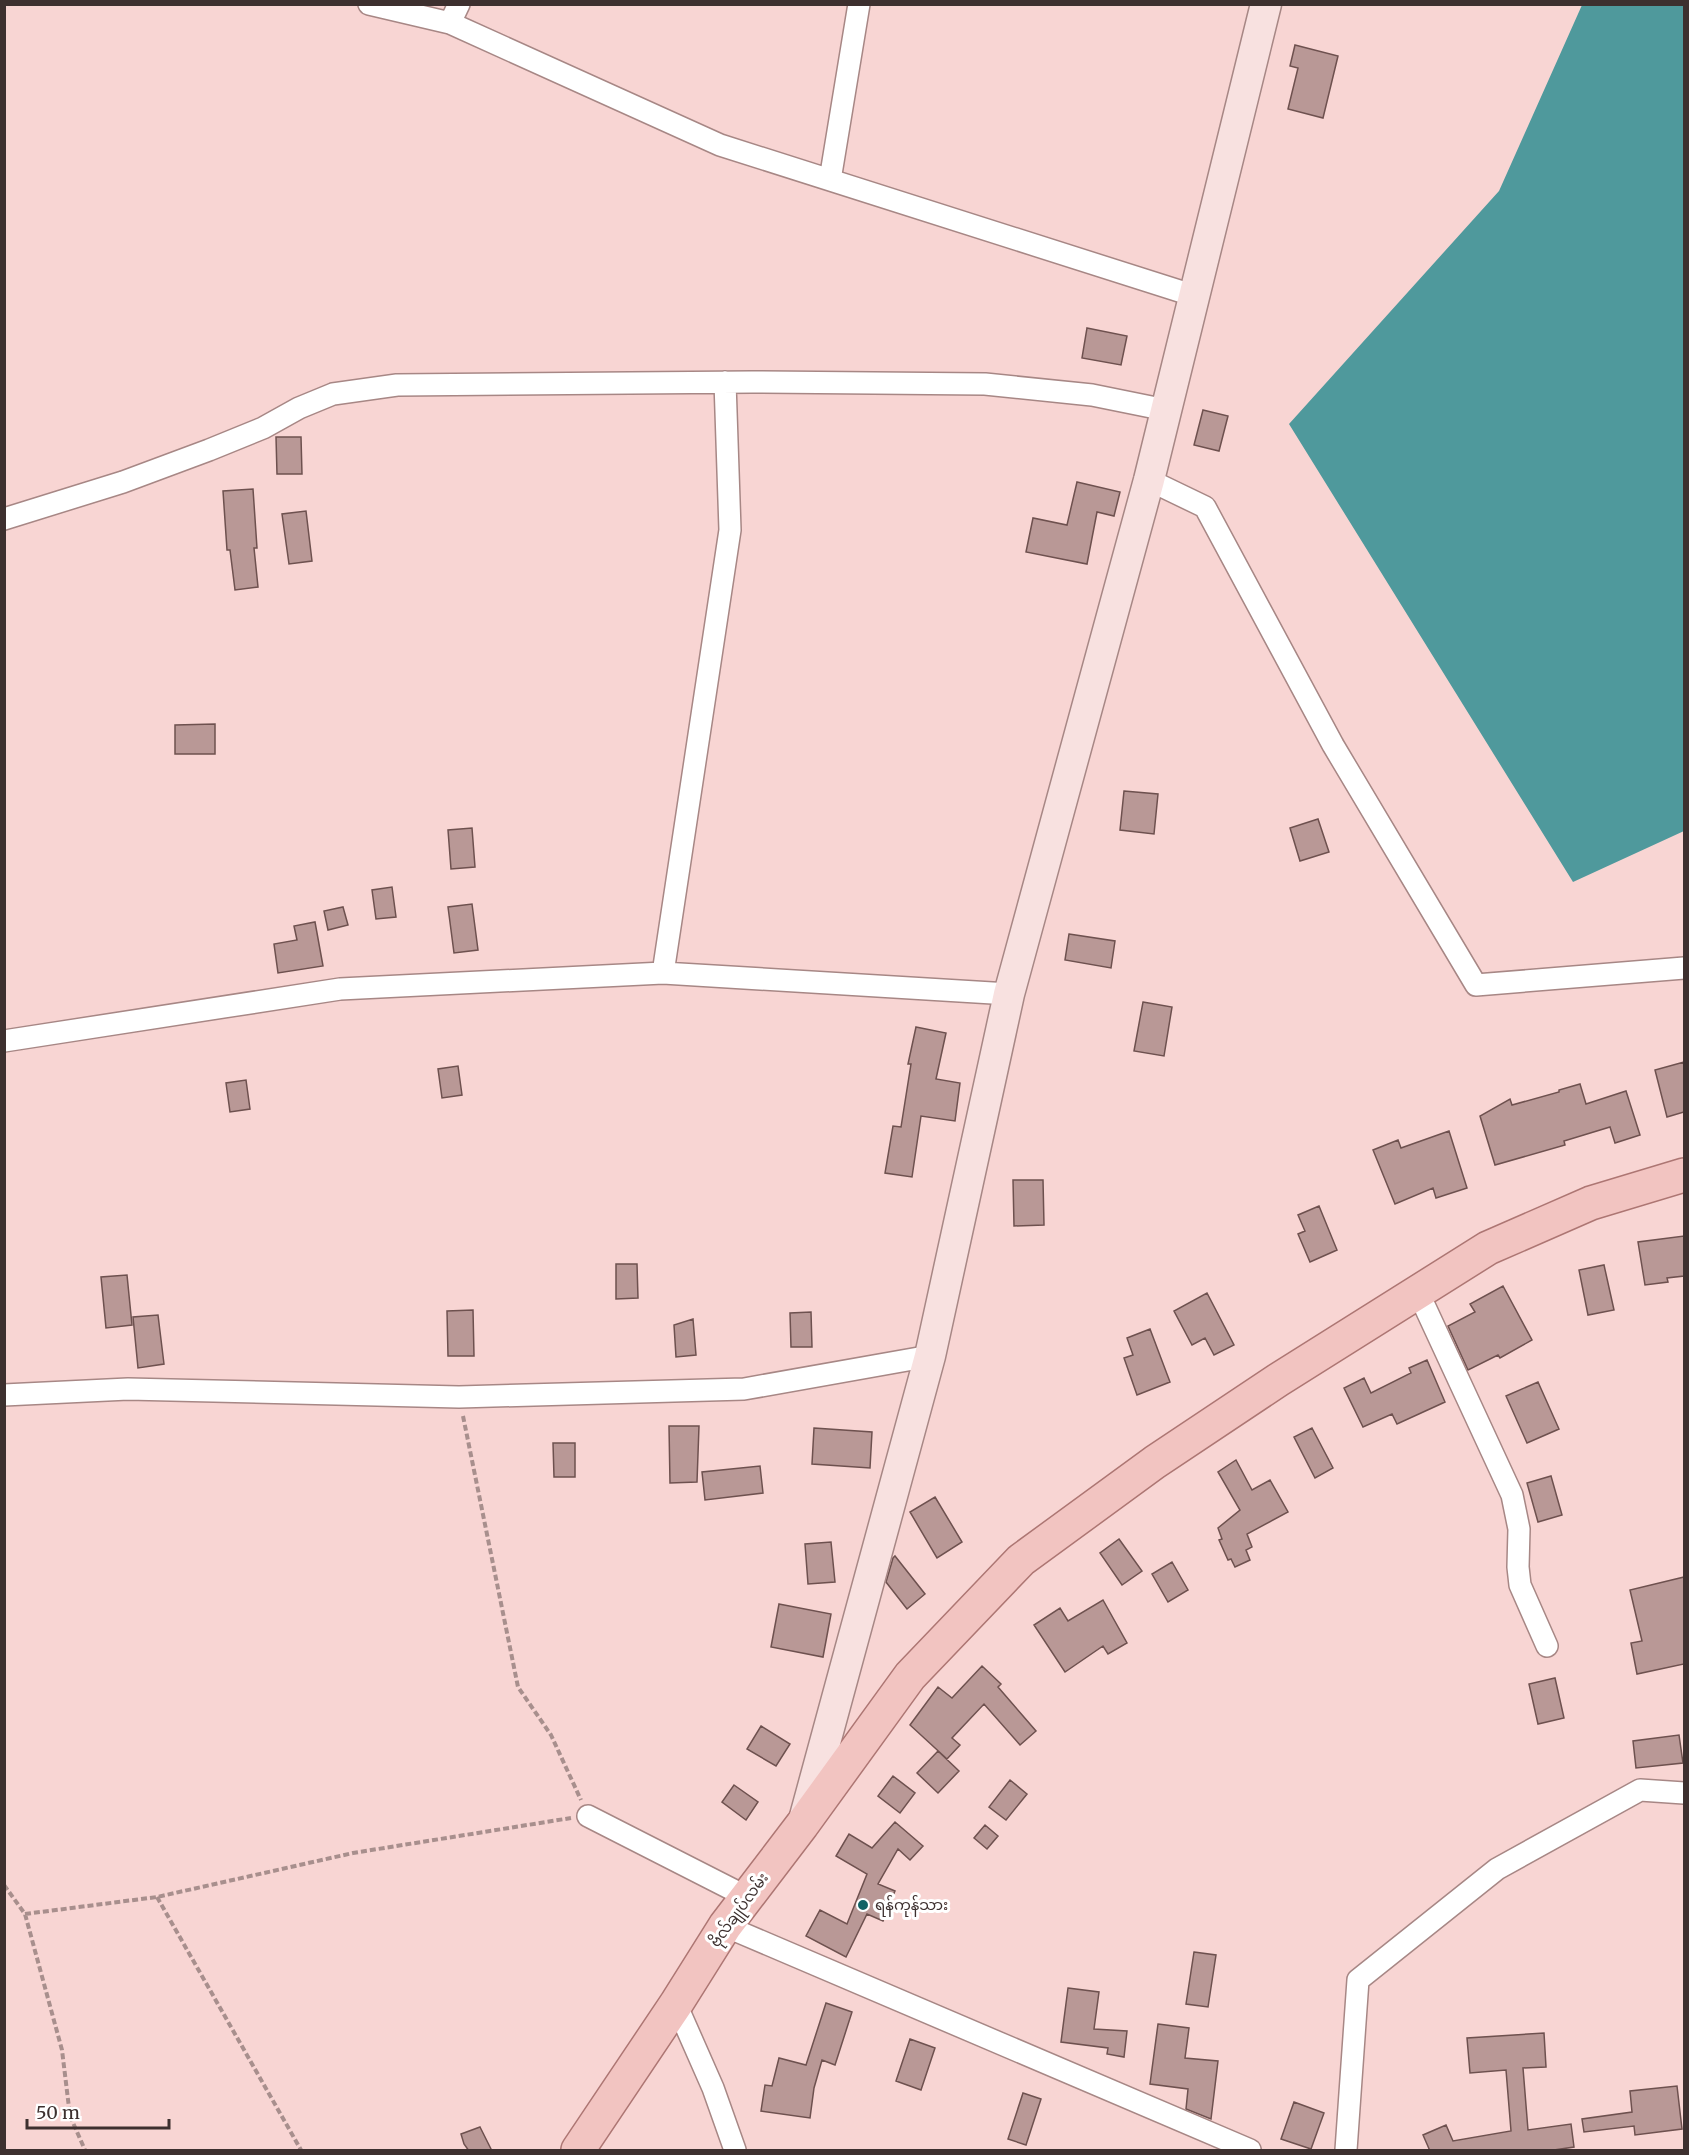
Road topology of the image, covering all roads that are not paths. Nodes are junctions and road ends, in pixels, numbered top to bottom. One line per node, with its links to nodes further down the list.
1 (369, 4): 4 (street)
2 (859, 4): 5 (street)
3 (1266, 4): 6 (street)
4 (455, 14): 5 (street)
5 (830, 180): 6 (street)
6 (1194, 296): 8 (street)
7 (725, 382): 8 (street); 10 (street); 12 (street)
8 (1166, 410): 9 (street)
9 (1149, 480): 11 (street); 13 (street)
10 (4, 519)
11 (1684, 968)
12 (663, 973): 13 (street); 14 (street)
13 (1009, 994): 17 (street)
14 (4, 1041)
15 (1684, 1174): 16 (main road, ဗိုလ်ချုပ်လမ်း)
16 (1418, 1292): 19 (street); 22 (main road, ဗိုလ်ချုပ်လမ်း)
17 (930, 1356): 18 (street); 22 (street)
18 (4, 1395)
19 (1547, 1646)
20 (1684, 1793): 29 (street)
21 (588, 1816): 23 (street)
22 (802, 1825): 23 (main road, ဗိုလ်ချုပ်လမ်း)
23 (747, 1897): 24 (main road, ဗိုလ်ချုပ်လမ်း)
24 (725, 1926): 25 (main road, ဗိုလ်ချုပ်လမ်း); 28 (street)
25 (676, 2004): 26 (main road, ဗိုလ်ချုပ်လမ်း); 27 (street)
26 (578, 2151)
27 (735, 2151)
28 (1250, 2151)
29 (1346, 2151)

